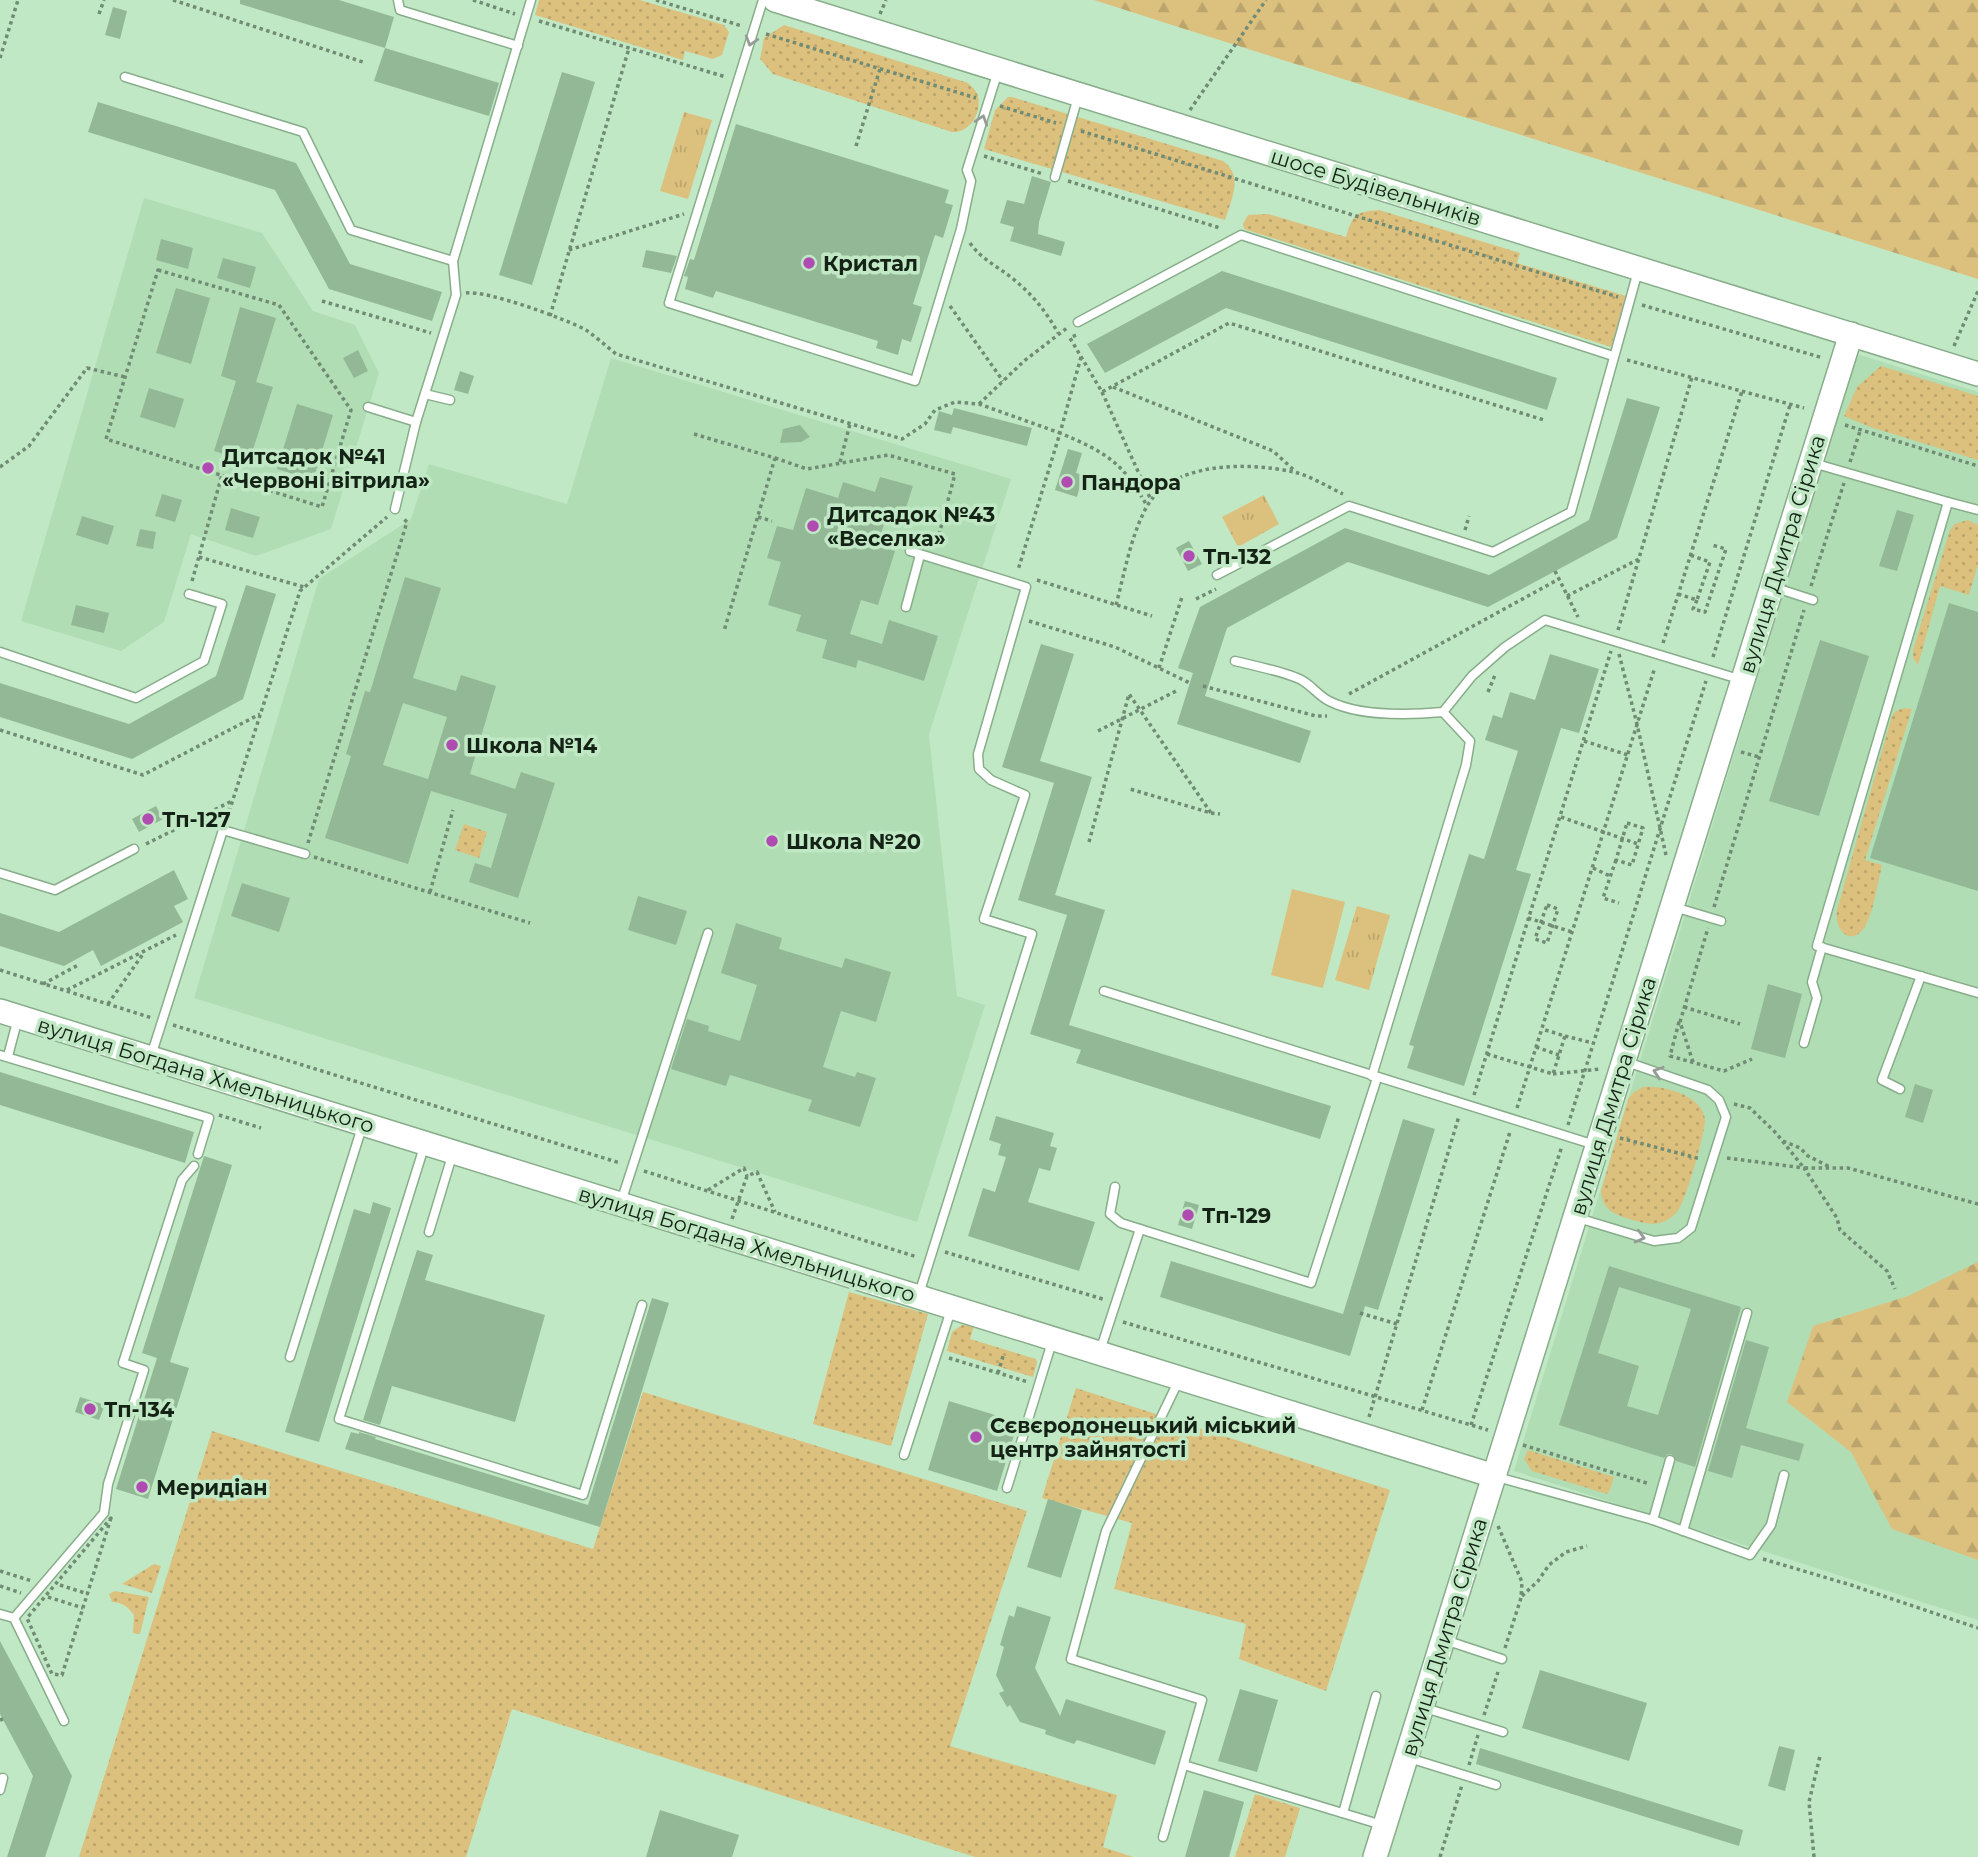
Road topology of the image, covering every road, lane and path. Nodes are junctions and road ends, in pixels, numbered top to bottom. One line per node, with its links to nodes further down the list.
1 (18, 0): 16 (path)
2 (104, 0): 11 (path)
3 (173, 0): 17 (path)
4 (398, 0): 14 (lane)
5 (472, 0): 12 (path)
6 (531, 0): 12 (lane)
7 (656, 0): 13 (path)
8 (763, 0): 13 (lane)
9 (775, 0): 19 (street, шосе Будівельників)
10 (1266, 0): 24 (path)
11 (99, 14)
12 (526, 17): 14 (lane); 15 (path)
13 (754, 30): 18 (path); 21 (lane, one-way to 21)
14 (518, 46): 33 (lane)
15 (629, 48): 21 (path); 32 (path)
16 (0, 58)
17 (363, 62)
18 (880, 69): 23 (path); 26 (path)
19 (998, 70): 22 (street, шосе Будівельників); 23 (lane)
20 (125, 77): 33 (lane)
21 (738, 81): 29 (lane)
22 (1079, 94): 24 (street, шосе Будівельників); 25 (lane)
23 (988, 102): 25 (path); 27 (lane, one-way to 23)
24 (1179, 126): 34 (street, шосе Будівельників)
25 (1070, 128): 28 (lane); 38 (path)
26 (856, 146)
27 (972, 152): 28 (path); 30 (lane)
28 (1055, 177): 31 (path)
29 (698, 210): 32 (path); 36 (lane)
30 (961, 229): 36 (lane); 42 (path)
31 (1220, 229)
32 (569, 250): 40 (path)
33 (453, 261): 37 (lane)
34 (1639, 268): 38 (lane); 44 (street, шосе Будівельників)
35 (1978, 290): 49 (path)
36 (942, 294): 53 (path)
37 (456, 295): 40 (path); 45 (lane)
38 (1630, 301): 46 (lane); 48 (path)
39 (322, 302): 45 (path)
40 (550, 316): 65 (path)
41 (1078, 322): 42 (path); 46 (lane)
42 (1058, 332): 53 (path)
43 (1082, 332): 47 (path)
44 (1851, 334): 48 (street, вулиця Дмитра Сірика); 49 (street, шосе Будівельників)
45 (443, 337): 57 (lane)
46 (1613, 356): 52 (path); 97 (lane)
47 (1081, 357): 56 (path); 68 (path)
48 (1842, 363): 72 (street, вулиця Дмитра Сірика)
49 (1946, 364): 50 (street, шосе Будівельників)
50 (1978, 374)
51 (125, 377): 74 (path); 77 (path); 77 (path)
52 (1692, 377): 55 (path); 92 (path)
53 (1003, 381): 59 (path)
54 (1112, 387): 56 (path); 63 (path); 75 (path)
55 (1742, 391): 60 (path); 89 (path)
56 (1102, 392): 79 (path)
57 (425, 394): 58 (lane); 64 (lane)
58 (450, 400)
59 (979, 404): 65 (path); 68 (path)
60 (1790, 405): 62 (path); 126 (path)
61 (368, 407): 64 (lane)
62 (1804, 408)
63 (1544, 420)
64 (416, 422): 82 (lane)
65 (850, 424): 71 (path)
66 (1845, 425): 67 (path)
67 (1860, 431): 73 (path); 76 (path)
68 (1060, 433): 81 (path); 96 (path)
69 (694, 434): 70 (path)
70 (775, 458): 71 (path); 84 (path)
71 (839, 463): 91 (path)
72 (1811, 463): 76 (lane); 100 (street, вулиця Дмитра Сірика)
73 (1978, 466)
74 (0, 467)
75 (1297, 472): 78 (path); 79 (path)
76 (1847, 473): 80 (lane); 108 (path)
77 (222, 475): 90 (path)
78 (1343, 494)
79 (1151, 500): 81 (path)
80 (1948, 502): 83 (lane); 172 (lane)
81 (1147, 506): 110 (path)
82 (396, 509): 101 (path); 154 (path)
83 (1978, 510)
84 (758, 517): 85 (path); 115 (path)
85 (772, 521)
86 (1712, 545): 94 (path)
87 (910, 551): 88 (lane)
88 (920, 555): 91 (lane); 111 (lane)
89 (1690, 555): 93 (path); 104 (path)
90 (199, 557): 101 (path); 103 (path)
91 (932, 559): 113 (lane)
92 (1639, 559): 105 (path); 117 (path)
93 (1710, 562): 94 (path); 109 (path)
94 (1721, 565): 109 (path)
95 (1555, 571): 99 (path)
96 (1016, 574)
97 (1217, 575)
98 (1029, 578): 110 (path)
99 (1559, 579): 105 (path); 131 (path)
100 (1772, 586): 108 (lane); 127 (street, вулиця Дмитра Сірика)
101 (304, 587): 134 (path)
102 (1220, 587): 107 (path)
103 (189, 594): 119 (lane)
104 (1678, 594): 109 (path); 118 (path)
105 (1567, 596): 114 (path)
106 (1182, 597): 124 (path)
107 (1196, 599)
108 (1810, 599): 164 (path)
109 (1697, 600)
110 (1116, 605): 112 (path)
111 (905, 607)
112 (1152, 616)
113 (1017, 618): 124 (path); 230 (lane)
114 (1578, 619)
115 (724, 631)
116 (1629, 635): 117 (path)
117 (1616, 636): 121 (lane); 133 (lane)
118 (1651, 642)
119 (0, 652)
120 (1618, 652): 122 (path); 136 (path); 139 (path)
121 (1660, 654): 126 (lane); 136 (path)
122 (1631, 656)
123 (1235, 661): 131 (lane)
124 (1159, 668): 128 (path)
125 (1498, 668): 130 (path)
126 (1709, 671): 127 (lane); 147 (path)
127 (1743, 680): 162 (street, вулиця Дмитра Сірика)
128 (1190, 683)
129 (1178, 690): 132 (path)
130 (1488, 692)
131 (1333, 703): 133 (lane)
132 (1140, 710): 135 (path); 135 (path); 144 (path)
133 (1443, 712): 202 (lane)
134 (260, 714): 137 (path); 142 (path)
135 (1124, 718): 138 (path); 151 (path)
136 (1637, 724): 140 (path); 147 (path)
137 (0, 730)
138 (1098, 731)
139 (1584, 740): 140 (path); 146 (path)
140 (1628, 755): 149 (path)
141 (1130, 789): 144 (path)
142 (232, 801): 148 (path); 153 (path)
143 (453, 810): 160 (path)
144 (1211, 813): 145 (path)
145 (1220, 814)
146 (1560, 817): 149 (path); 163 (path)
147 (1661, 827): 156 (path); 190 (path)
148 (223, 830): 154 (lane); 168 (lane)
149 (1604, 831): 150 (path); 157 (path)
150 (1623, 838): 152 (path); 152 (path); 155 (path)
151 (1089, 842)
152 (1638, 844): 155 (path)
153 (135, 849): 158 (lane)
154 (305, 854): 160 (path)
155 (1616, 860): 159 (path)
156 (1668, 862)
157 (1592, 868): 159 (path); 170 (path)
158 (0, 873)
159 (1611, 876): 161 (path)
160 (430, 893): 167 (path)
161 (1619, 903)
162 (1672, 907): 164 (lane); 198 (street, вулиця Дмитра Сірика)
163 (1528, 918): 166 (path); 192 (path)
164 (1711, 919): 165 (lane); 182 (path)
165 (1721, 921)
166 (1541, 922): 169 (path); 169 (path); 169 (path)
167 (530, 923)
168 (193, 925): 173 (path); 184 (lane)
169 (1552, 926): 170 (path)
170 (1572, 932): 187 (path)
171 (708, 933): 216 (lane)
172 (1822, 947): 176 (lane); 189 (lane)
173 (145, 951): 178 (path); 181 (path)
174 (80, 964): 177 (path)
175 (0, 970): 177 (path)
176 (1921, 976): 180 (lane); 203 (lane)
177 (43, 984): 178 (path)
178 (65, 991): 181 (path)
179 (1104, 991): 202 (lane)
180 (1978, 993)
181 (108, 1004): 184 (path)
182 (1684, 1007): 185 (path); 186 (path)
183 (9, 1014): 194 (lane); 195 (street, вулиця Богдана Хмельницького)
184 (162, 1022): 195 (lane); 216 (path)
185 (1680, 1022): 197 (path); 197 (path)
186 (1740, 1024)
187 (1542, 1029): 188 (path); 191 (path)
188 (1565, 1036): 190 (path); 193 (path)
189 (1804, 1043)
190 (1594, 1044): 200 (path)
191 (1536, 1047): 193 (path); 199 (path)
192 (1487, 1054): 199 (path); 205 (path)
193 (1559, 1055): 201 (path)
194 (4, 1056): 213 (lane)
195 (151, 1058): 207 (street, вулиця Богдана Хмельницького)
196 (1752, 1059): 197 (path)
197 (1693, 1062)
198 (1623, 1064): 200 (path); 204 (lane, one-way to 198); 209 (street, вулиця Дмитра Сірика)
199 (1530, 1068): 201 (path); 206 (path)
200 (1585, 1071): 201 (path); 208 (path)
201 (1553, 1074)
202 (1374, 1077): 205 (lane); 228 (lane)
203 (1900, 1089)
204 (1718, 1100): 210 (path); 214 (lane)
205 (1466, 1105): 206 (lane); 240 (path)
206 (1513, 1120): 208 (lane); 250 (path)
207 (363, 1124): 211 (street, вулиця Богдана Хмельницького); 245 (lane)
208 (1565, 1136): 209 (lane); 251 (path)
209 (1599, 1139): 214 (path); 226 (street, вулиця Дмитра Сірика)
210 (1781, 1140): 217 (path); 218 (path)
211 (425, 1144): 212 (street, вулиця Богдана Хмельницького); 235 (lane)
212 (453, 1153): 224 (street, вулиця Богдана Хмельницького); 229 (lane)
213 (198, 1154)
214 (1713, 1160): 218 (path); 226 (lane, one-way to 214)
215 (194, 1166): 267 (lane)
216 (632, 1167): 221 (path); 224 (lane)
217 (1830, 1167): 218 (path); 223 (path)
218 (1804, 1168): 232 (path)
219 (747, 1175): 221 (path); 222 (path); 225 (path)
220 (1115, 1187): 228 (lane)
221 (707, 1190): 222 (path)
222 (739, 1200): 225 (path); 227 (path)
223 (1978, 1204)
224 (620, 1205): 233 (street, вулиця Богдана Хмельницького)
225 (775, 1212): 231 (path)
226 (1575, 1217): 253 (street, вулиця Дмитра Сірика)
227 (732, 1220)
228 (1140, 1229): 234 (lane)
229 (429, 1232)
230 (932, 1248): 231 (lane); 234 (path)
231 (929, 1261): 233 (lane)
232 (1895, 1289)
233 (918, 1297): 236 (street, вулиця Богдана Хмельницького)
234 (1114, 1302): 239 (lane)
235 (642, 1305)
236 (952, 1308): 241 (street, вулиця Богдана Хмельницького); 243 (lane)
237 (1360, 1313): 240 (path)
238 (1747, 1313): 262 (lane)
239 (1110, 1318): 244 (lane); 249 (path)
240 (1397, 1324): 249 (path)
241 (1053, 1339): 244 (street, вулиця Богдана Хмельницького); 248 (lane)
242 (1004, 1353): 246 (path)
243 (937, 1354): 246 (path); 254 (lane)
244 (1100, 1354): 247 (street, вулиця Богдана Хмельницького)
245 (290, 1357)
246 (998, 1373): 248 (path)
247 (1180, 1379): 252 (street, вулиця Богдана Хмельницького); 284 (lane)
248 (1039, 1385): 258 (lane)
249 (1375, 1396): 250 (path); 252 (path)
250 (1422, 1410): 251 (path)
251 (1471, 1425): 253 (path)
252 (1363, 1436): 257 (street, вулиця Богдана Хмельницького)
253 (1506, 1438): 257 (street, вулиця Дмитра Сірика); 259 (path)
254 (904, 1455)
255 (1670, 1460): 259 (lane)
256 (1784, 1475): 264 (lane)
257 (1494, 1476): 260 (street, вулиця Дмитра Сірика); 261 (lane)
258 (1007, 1488)
259 (1662, 1488): 261 (lane)
260 (1485, 1506): 263 (path); 276 (street, вулиця Дмитра Сірика)
261 (1653, 1520): 262 (lane)
262 (1683, 1531): 264 (lane)
263 (1587, 1546)
264 (1750, 1555): 275 (path)
265 (0, 1572): 267 (path)
266 (55, 1583): 269 (path); 269 (path); 271 (path)
267 (44, 1584): 270 (lane)
268 (0, 1586): 270 (path)
269 (88, 1594): 272 (path)
270 (33, 1596): 274 (lane)
271 (45, 1596): 272 (path); 272 (path)
272 (83, 1608)
273 (0, 1614): 274 (lane)
274 (14, 1618): 280 (lane)
275 (1978, 1628)
276 (1443, 1640): 277 (lane); 279 (street, вулиця Дмитра Сірика)
277 (1502, 1659)
278 (1376, 1696): 288 (lane)
279 (1422, 1707): 281 (lane); 283 (street, вулиця Дмитра Сірика)
280 (64, 1721)
281 (1503, 1732)
282 (1820, 1756): 292 (path)
283 (1407, 1757): 286 (lane); 289 (street, вулиця Дмитра Сірика)
284 (1184, 1765): 288 (lane); 290 (lane)
285 (4, 1778): 287 (lane)
286 (1496, 1784)
287 (0, 1790)
288 (1343, 1813): 289 (lane)
289 (1385, 1826): 291 (street, вулиця Дмитра Сірика)
290 (1163, 1838)
291 (1375, 1857)
292 (1814, 1857)

